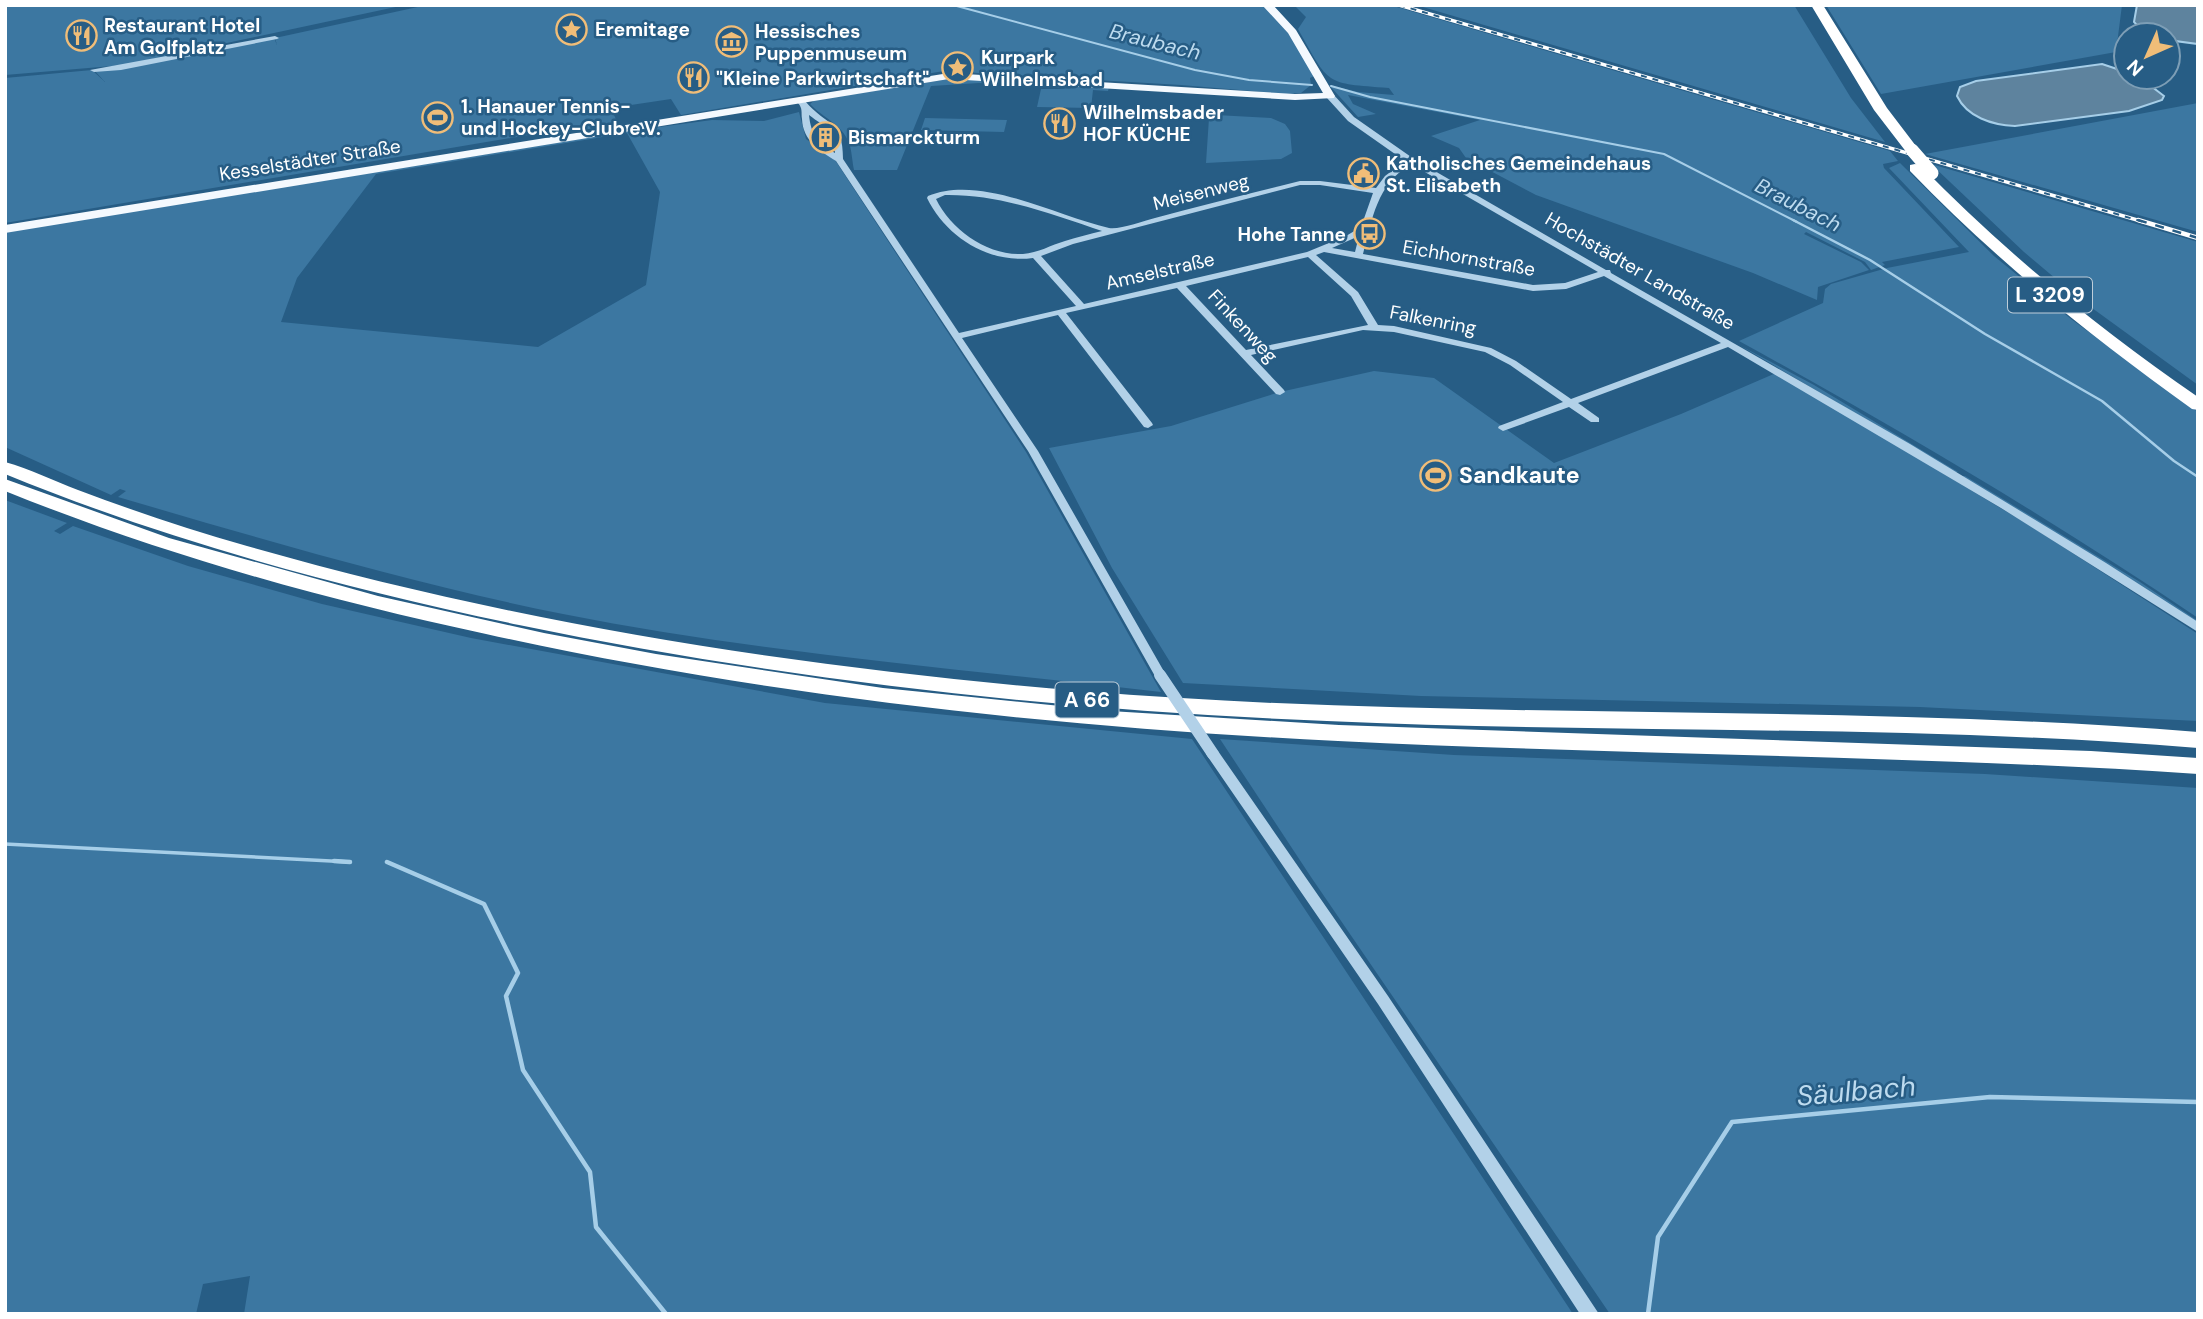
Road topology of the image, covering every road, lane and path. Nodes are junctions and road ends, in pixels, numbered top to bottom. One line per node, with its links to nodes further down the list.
1 (1267, 5): 6 (main road)
2 (1806, 5): 29 (highway, L 3209)
3 (1817, 5): 27 (highway, L 3209, bridge)
4 (275, 38): 5 (street)
5 (94, 70)
6 (1330, 96): 7 (main road, Kesselstädter Straße); 9 (street, Hochstädter Landstraße)
7 (802, 104): 8 (street); 8 (street); 12 (main road, Kesselstädter Straße)
8 (839, 159): 23 (street)
9 (1411, 161): 10 (street); 18 (street, Hochstädter Landstraße)
10 (1378, 191): 11 (street); 13 (street, Meisenweg)
11 (1366, 228): 14 (street, Amselstraße); 17 (street)
12 (5, 229)
13 (1110, 231): 15 (street, Meisenweg); 15 (street, Meisenweg)
14 (1324, 249): 16 (street, Amselstraße); 17 (street, Eichhornstraße)
15 (1035, 254): 20 (street)
16 (1310, 254): 19 (street, Amselstraße); 22 (street)
17 (1358, 256): 18 (street, Eichhornstraße)
18 (1607, 272): 24 (street, Hochstädter Landstraße)
19 (1180, 285): 20 (street, Amselstraße); 25 (street, Finkenweg)
20 (1082, 307): 21 (street, Amselstraße)
21 (1060, 312): 23 (street, Amselstraße); 31 (street)
22 (1374, 326): 25 (street, Falkenring); 28 (street, Falkenring)
23 (957, 336): 38 (street, bridge)
24 (1730, 343): 28 (street); 35 (street, Hochstädter Landstraße)
25 (1246, 354): 26 (street, Finkenweg)
26 (1280, 392)
27 (2198, 394)
28 (1568, 402): 30 (street, Falkenring); 32 (street)
29 (2198, 405)
30 (1595, 420)
31 (1148, 425)
32 (1503, 428)
33 (5, 467): 36 (highway, A 66)
34 (5, 484): 37 (highway, A 66)
35 (2198, 628)
36 (2198, 740)
37 (2198, 766)
38 (1590, 1314)

